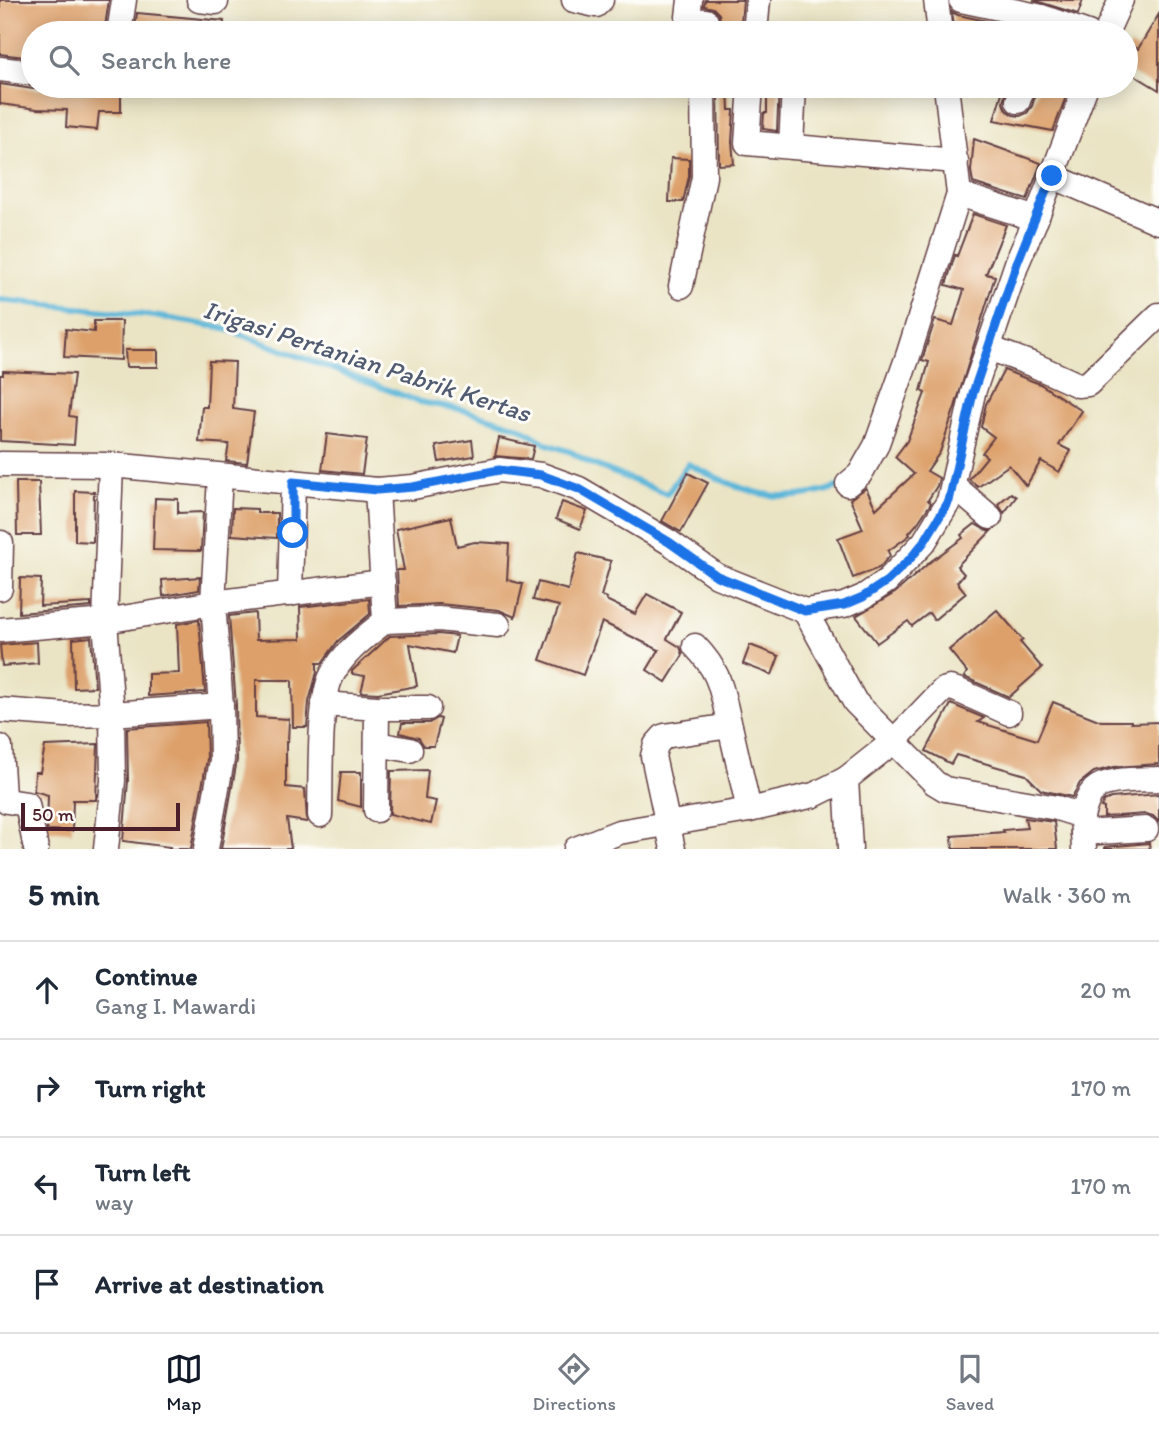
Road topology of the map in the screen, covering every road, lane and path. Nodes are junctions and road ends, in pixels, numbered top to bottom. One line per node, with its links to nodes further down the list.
1 (124, 0): 9 (street)
2 (574, 0): 3 (street)
3 (601, 0)
4 (690, 0): 10 (street)
5 (758, 0): 11 (street)
6 (936, 0): 12 (street)
7 (961, 0): 13 (street)
8 (1121, 0): 14 (street)
9 (121, 21)
10 (706, 21)
11 (756, 21)
12 (939, 21)
13 (1027, 21)
14 (1111, 21)
15 (0, 69): 16 (street)
16 (21, 72)
17 (703, 98): 28 (street)
18 (750, 98): 22 (street)
19 (793, 98): 22 (street)
20 (948, 98): 23 (street)
21 (1081, 98): 24 (street)
22 (791, 146): 23 (street)
23 (956, 162): 25 (street)
24 (1052, 176): 26 (street); 27 (street)
25 (960, 194): 26 (street); 35 (street)
26 (1036, 219): 30 (street)
27 (1159, 222)
28 (681, 286)
29 (1159, 315): 30 (street)
30 (989, 348): 36 (street)
31 (0, 464): 32 (street)
32 (111, 466): 33 (street); 45 (street)
33 (220, 476): 34 (street); 43 (street)
34 (293, 482): 37 (street); 42 (street)
35 (848, 484)
36 (954, 486): 38 (street); 44 (street)
37 (377, 490): 40 (street); 44 (street)
38 (990, 517)
39 (1, 543): 41 (street)
40 (383, 582): 42 (street); 46 (street)
41 (0, 588)
42 (290, 594): 43 (street)
43 (213, 603): 45 (street); 51 (street)
44 (805, 611): 58 (street)
45 (105, 621): 48 (street); 56 (street)
46 (385, 621): 47 (street); 50 (street)
47 (498, 625)
48 (0, 630)
49 (695, 646): 57 (street)
50 (324, 704): 52 (street); 66 (street)
51 (221, 706): 56 (street); 72 (street)
52 (377, 708): 53 (street); 59 (street)
53 (428, 708)
54 (0, 710): 56 (street)
55 (1009, 713): 58 (street)
56 (112, 714): 71 (street)
57 (730, 726): 65 (street); 67 (street)
58 (894, 741): 62 (street); 69 (street)
59 (377, 744): 61 (street); 64 (street)
60 (0, 747): 70 (street)
61 (410, 750)
62 (846, 779): 65 (street); 75 (street)
63 (1159, 779): 69 (street)
64 (376, 810)
65 (749, 810): 67 (street)
66 (320, 815)
67 (667, 823): 73 (street); 74 (street)
68 (1146, 829): 69 (street)
69 (1083, 832)
70 (36, 849)
71 (106, 849)
72 (206, 849)
73 (576, 849)
74 (673, 849)
75 (850, 849)

